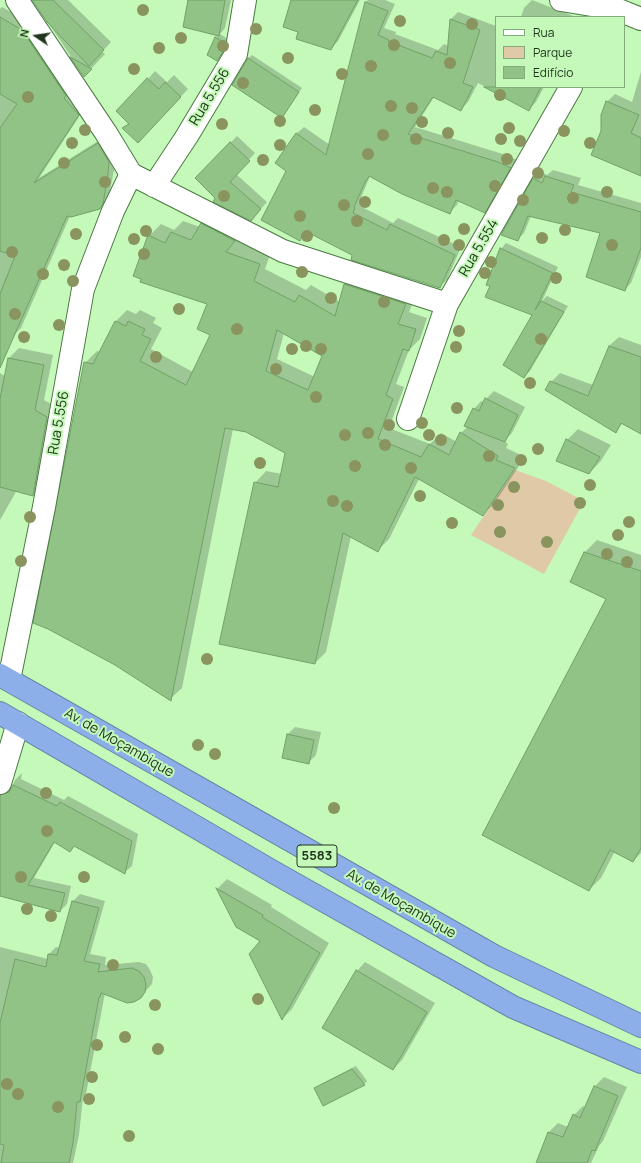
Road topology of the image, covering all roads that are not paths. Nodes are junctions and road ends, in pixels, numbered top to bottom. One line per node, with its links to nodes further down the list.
1 (17, 0): 7 (street)
2 (245, 0): 8 (street, Rua 5.556)
3 (561, 0): 4 (street)
4 (616, 9): 5 (street)
5 (641, 19)
6 (570, 88): 9 (street, Rua 5.554)
7 (132, 174): 8 (street); 11 (street, Rua 5.556)
8 (154, 186): 9 (street)
9 (447, 304): 10 (street, Rua 5.554)
10 (408, 419)
11 (4, 677): 14 (highway, Av. de Moçambique / 5583)
12 (9, 718): 13 (street); 15 (highway, 5583)
13 (0, 783)
14 (641, 1026)
15 (641, 1062)

